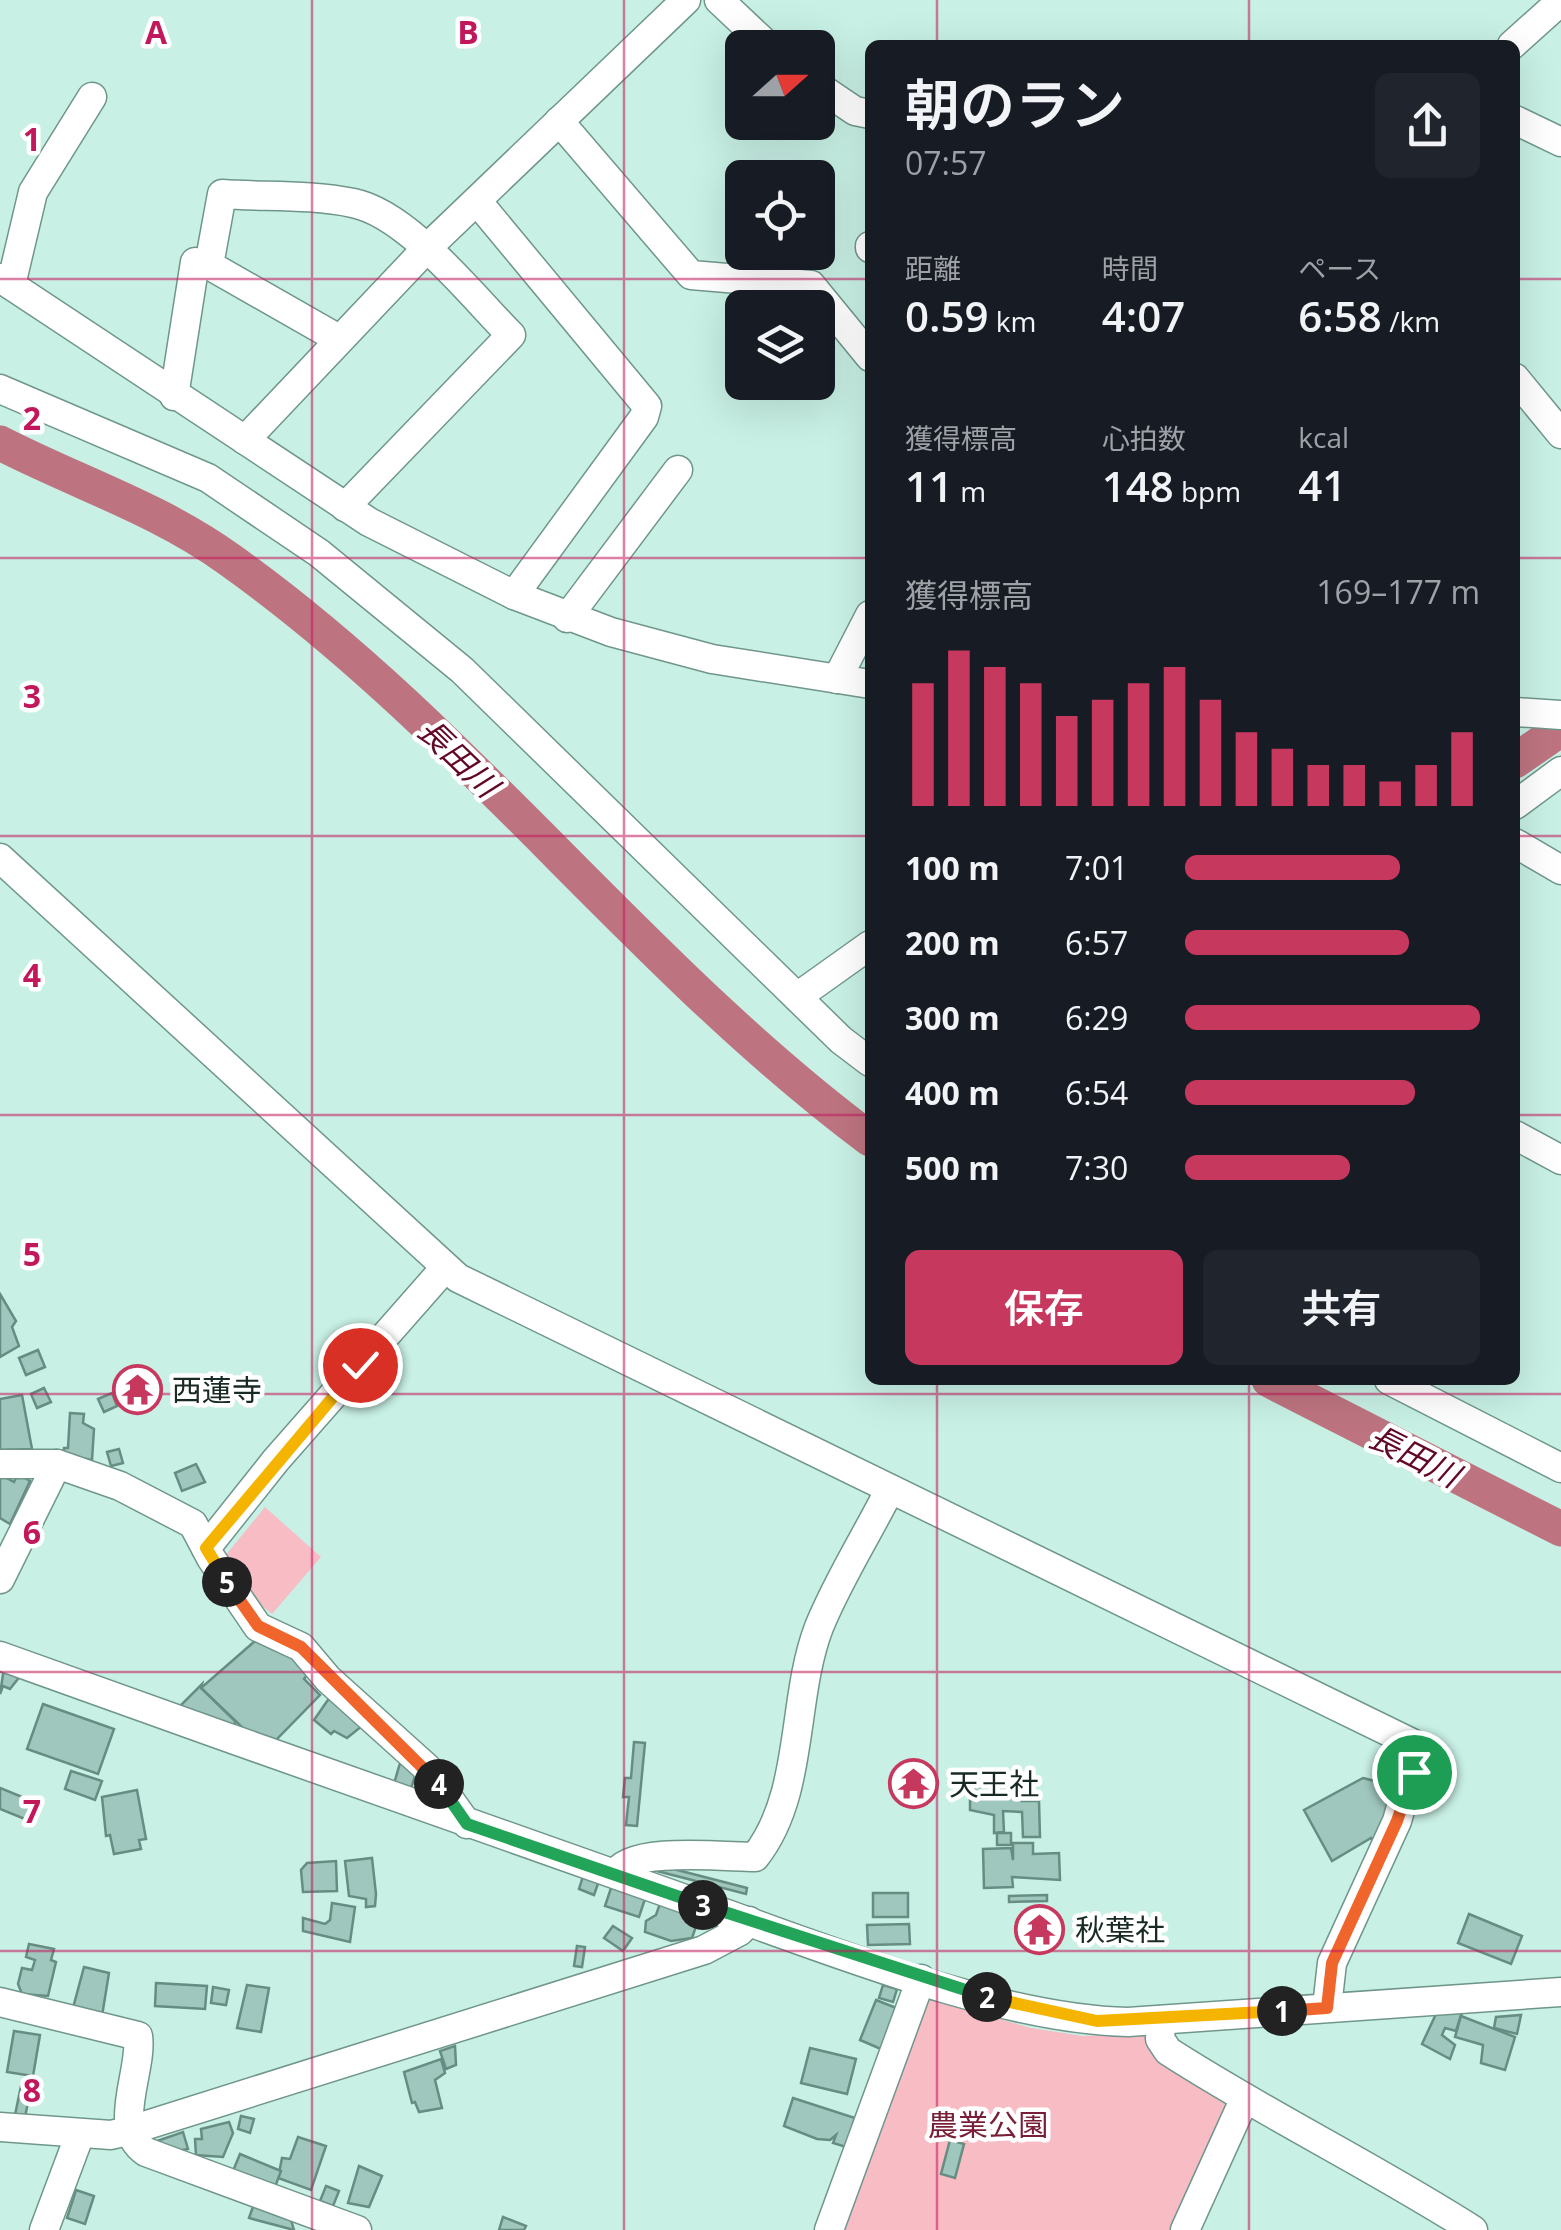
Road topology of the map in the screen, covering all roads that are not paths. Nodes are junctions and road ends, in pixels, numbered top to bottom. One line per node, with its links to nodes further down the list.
1 (686, 0): 9 (street)
2 (719, 0): 4 (street)
3 (1561, 2): 5 (street)
4 (751, 30)
5 (1518, 40)
6 (92, 96): 15 (street)
7 (835, 97): 8 (street)
8 (865, 113)
9 (559, 121): 12 (street); 17 (street)
10 (1520, 122): 11 (street)
11 (1561, 142)
12 (477, 202): 13 (street); 25 (street)
13 (426, 249): 14 (street); 16 (street); 24 (street)
14 (209, 265): 16 (street); 20 (street)
15 (6, 282): 20 (street)
16 (337, 338): 22 (street)
17 (865, 351)
18 (1520, 384): 21 (street)
19 (0, 389): 38 (street)
20 (174, 396): 22 (street)
21 (1561, 434)
22 (244, 440): 24 (street)
23 (678, 470): 26 (street)
24 (345, 507): 25 (street)
25 (514, 596): 26 (street)
26 (567, 618): 28 (street)
27 (865, 625): 28 (street)
28 (837, 680): 29 (street)
29 (865, 683)
30 (1520, 712): 31 (street)
31 (1561, 715)
32 (1561, 770): 33 (street)
33 (1520, 801)
34 (1520, 846): 36 (street)
35 (0, 858): 42 (street)
36 (1561, 870)
37 (865, 948): 38 (street)
38 (797, 996): 39 (street)
39 (865, 1057)
40 (1520, 1138): 41 (street)
41 (1561, 1160)
42 (444, 1270): 47 (street); 48 (street)
43 (1400, 1385): 46 (street)
44 (0, 1464): 45 (street)
45 (57, 1464): 48 (street); 49 (street)
46 (1561, 1468)
47 (890, 1489): 52 (street); 57 (street)
48 (206, 1548): 51 (street)
49 (0, 1579)
50 (0, 1656): 51 (street)
51 (467, 1824): 52 (street)
52 (616, 1874): 53 (street)
53 (749, 1921): 54 (street); 61 (street)
54 (921, 1979): 58 (street); 65 (street)
55 (1561, 1992): 57 (street)
56 (0, 2002): 61 (street)
57 (1327, 2008): 58 (street)
58 (1161, 2020): 59 (street)
59 (1244, 2100): 66 (street); 67 (street)
60 (0, 2127): 62 (street)
61 (131, 2130): 62 (street); 64 (street)
62 (80, 2134): 63 (street)
63 (44, 2230)
64 (358, 2230)
65 (830, 2230)
66 (1186, 2230)
67 (1473, 2230)

